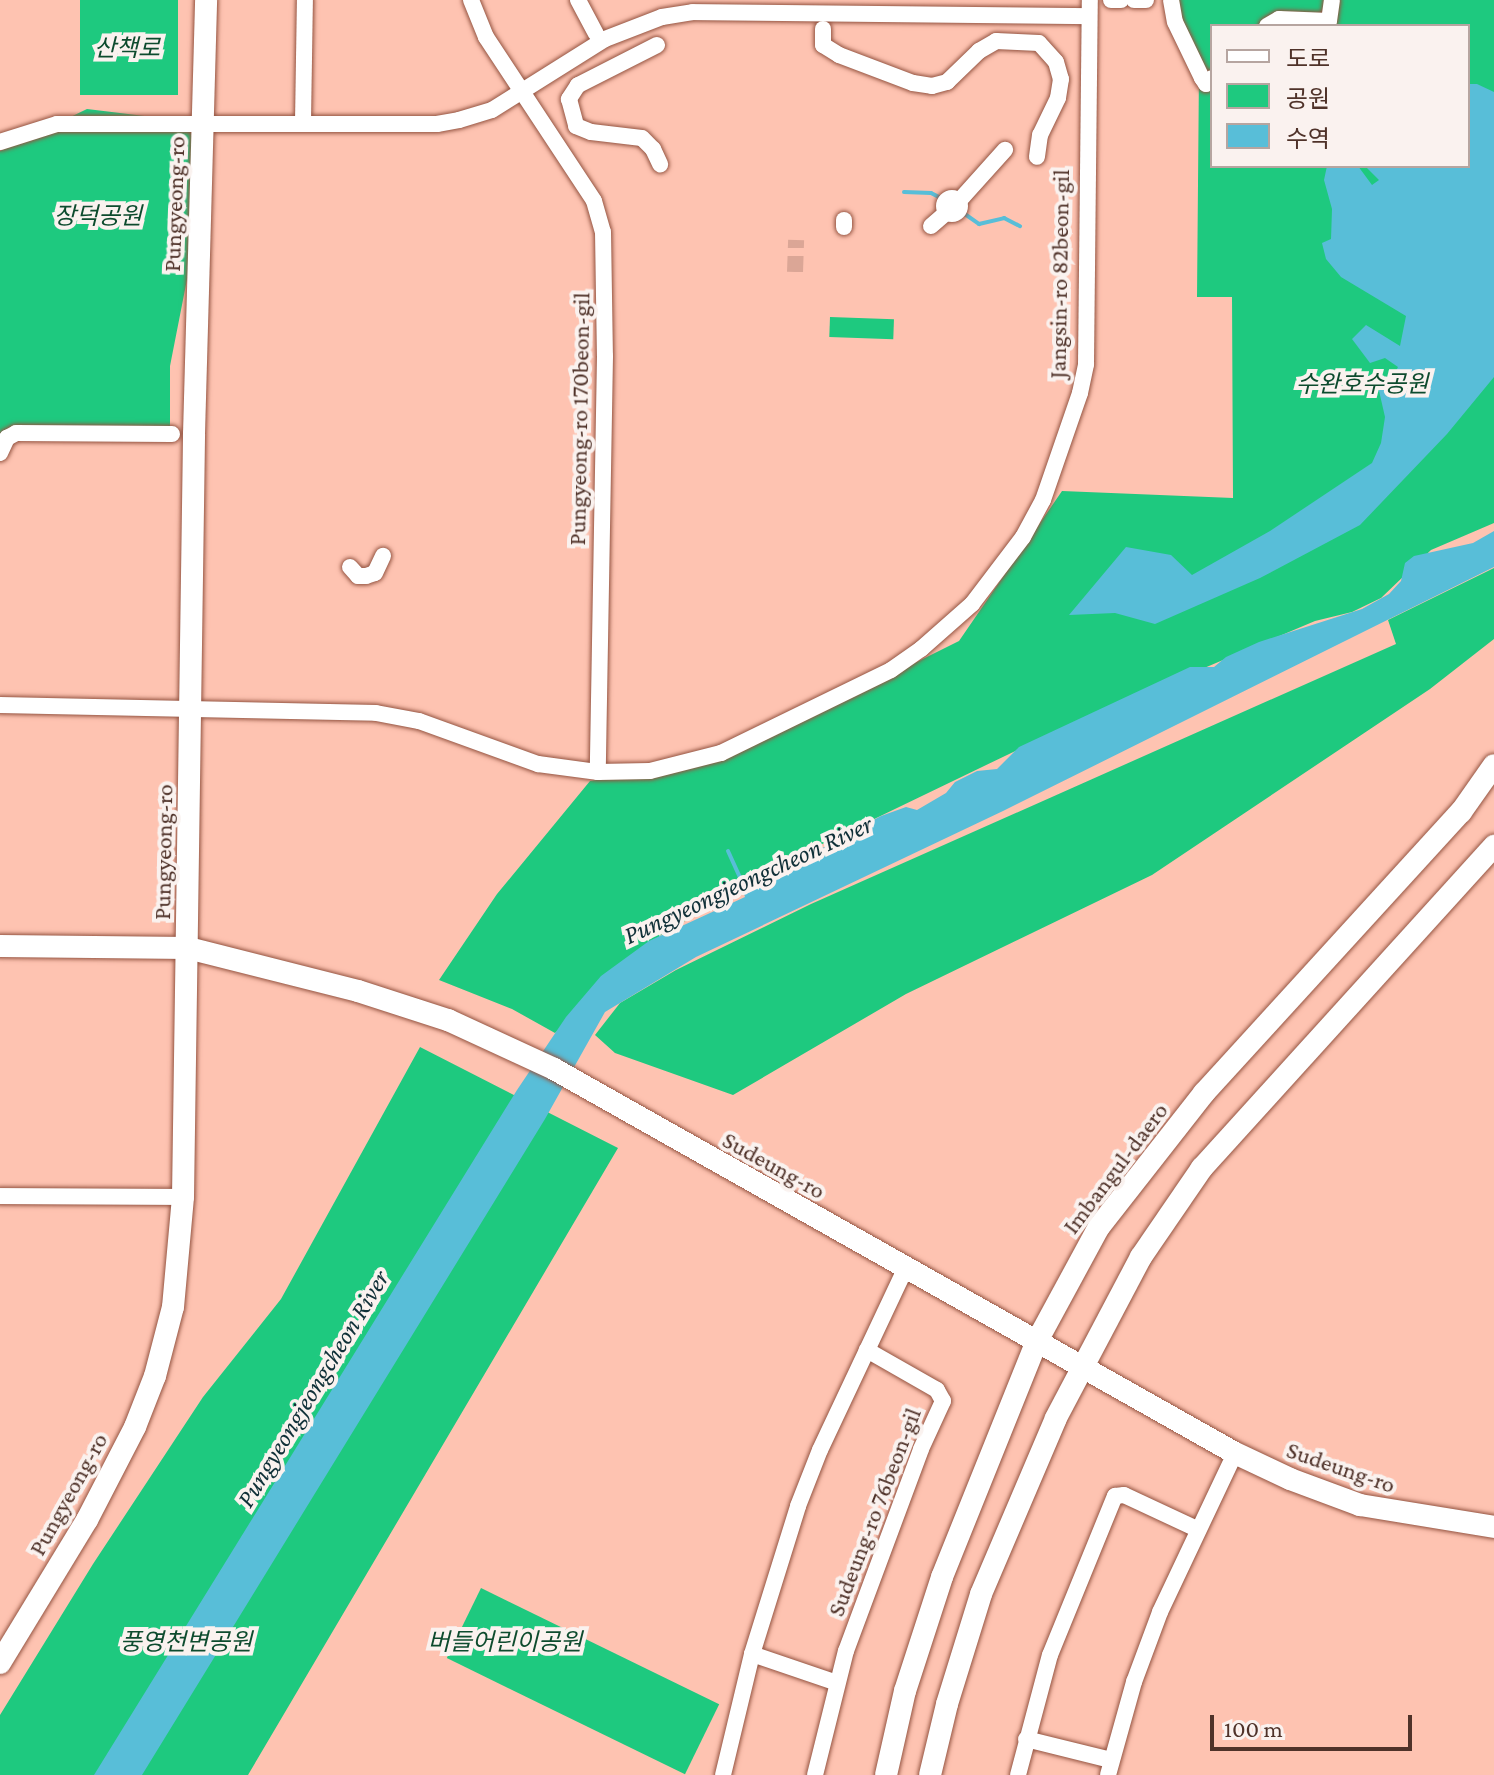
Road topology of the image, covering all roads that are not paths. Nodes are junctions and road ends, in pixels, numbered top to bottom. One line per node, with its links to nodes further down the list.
1 (206, 0): 21 (main road, Pungyeong-ro)
2 (305, 0): 20 (street)
3 (471, 0): 19 (street, Pungyeong-ro 170beon-gil)
4 (578, 0): 16 (street)
5 (1111, 0): 6 (street)
6 (1121, 0)
7 (1134, 0): 8 (street)
8 (1146, 0)
9 (1171, 0): 18 (street)
10 (1332, 0): 14 (street)
11 (752, 5): 12 (street); 19 (street)
12 (998, 6): 13 (street)
13 (1090, 8): 34 (street, Jangsin-ro 82beon-gil)
14 (1270, 24)
15 (823, 29): 24 (street)
16 (596, 34)
17 (657, 45): 25 (street)
18 (1210, 80)
19 (521, 91): 20 (street); 34 (street, Pungyeong-ro 170beon-gil)
20 (303, 122): 21 (street)
21 (202, 123): 22 (street); 32 (main road, Pungyeong-ro)
22 (0, 142)
23 (1005, 150): 26 (street)
24 (1037, 157)
25 (660, 164)
26 (931, 226)
27 (172, 434): 28 (street)
28 (0, 453)
29 (383, 556): 30 (street)
30 (350, 567)
31 (0, 705): 32 (street)
32 (190, 707): 34 (street); 37 (main road, Pungyeong-ro)
33 (1494, 765): 41 (main road, Imbangul-daero)
34 (598, 772)
35 (1494, 846): 43 (main road)
36 (0, 946): 37 (main road, Sudeung-ro)
37 (188, 948): 39 (main road, Pungyeong-ro); 40 (main road, Sudeung-ro)
38 (0, 1196): 39 (street)
39 (183, 1197): 48 (main road, Pungyeong-ro)
40 (906, 1267): 41 (main road, Sudeung-ro); 42 (street)
41 (1037, 1341): 43 (main road, Sudeung-ro); 54 (main road, Imbangul-daero)
42 (867, 1350): 47 (street); 49 (street, Sudeung-ro 76beon-gil)
43 (1081, 1365): 44 (main road, Sudeung-ro); 55 (main road)
44 (1235, 1453): 45 (main road, Sudeung-ro); 46 (street)
45 (1494, 1527)
46 (1197, 1529): 50 (street); 51 (street)
47 (752, 1654): 49 (street); 52 (street)
48 (0, 1663)
49 (837, 1683): 53 (street, Sudeung-ro 76beon-gil)
50 (1026, 1739): 51 (street); 56 (street)
51 (1110, 1768)
52 (723, 1775)
53 (815, 1775)
54 (886, 1775)
55 (930, 1775)
56 (1018, 1775)

